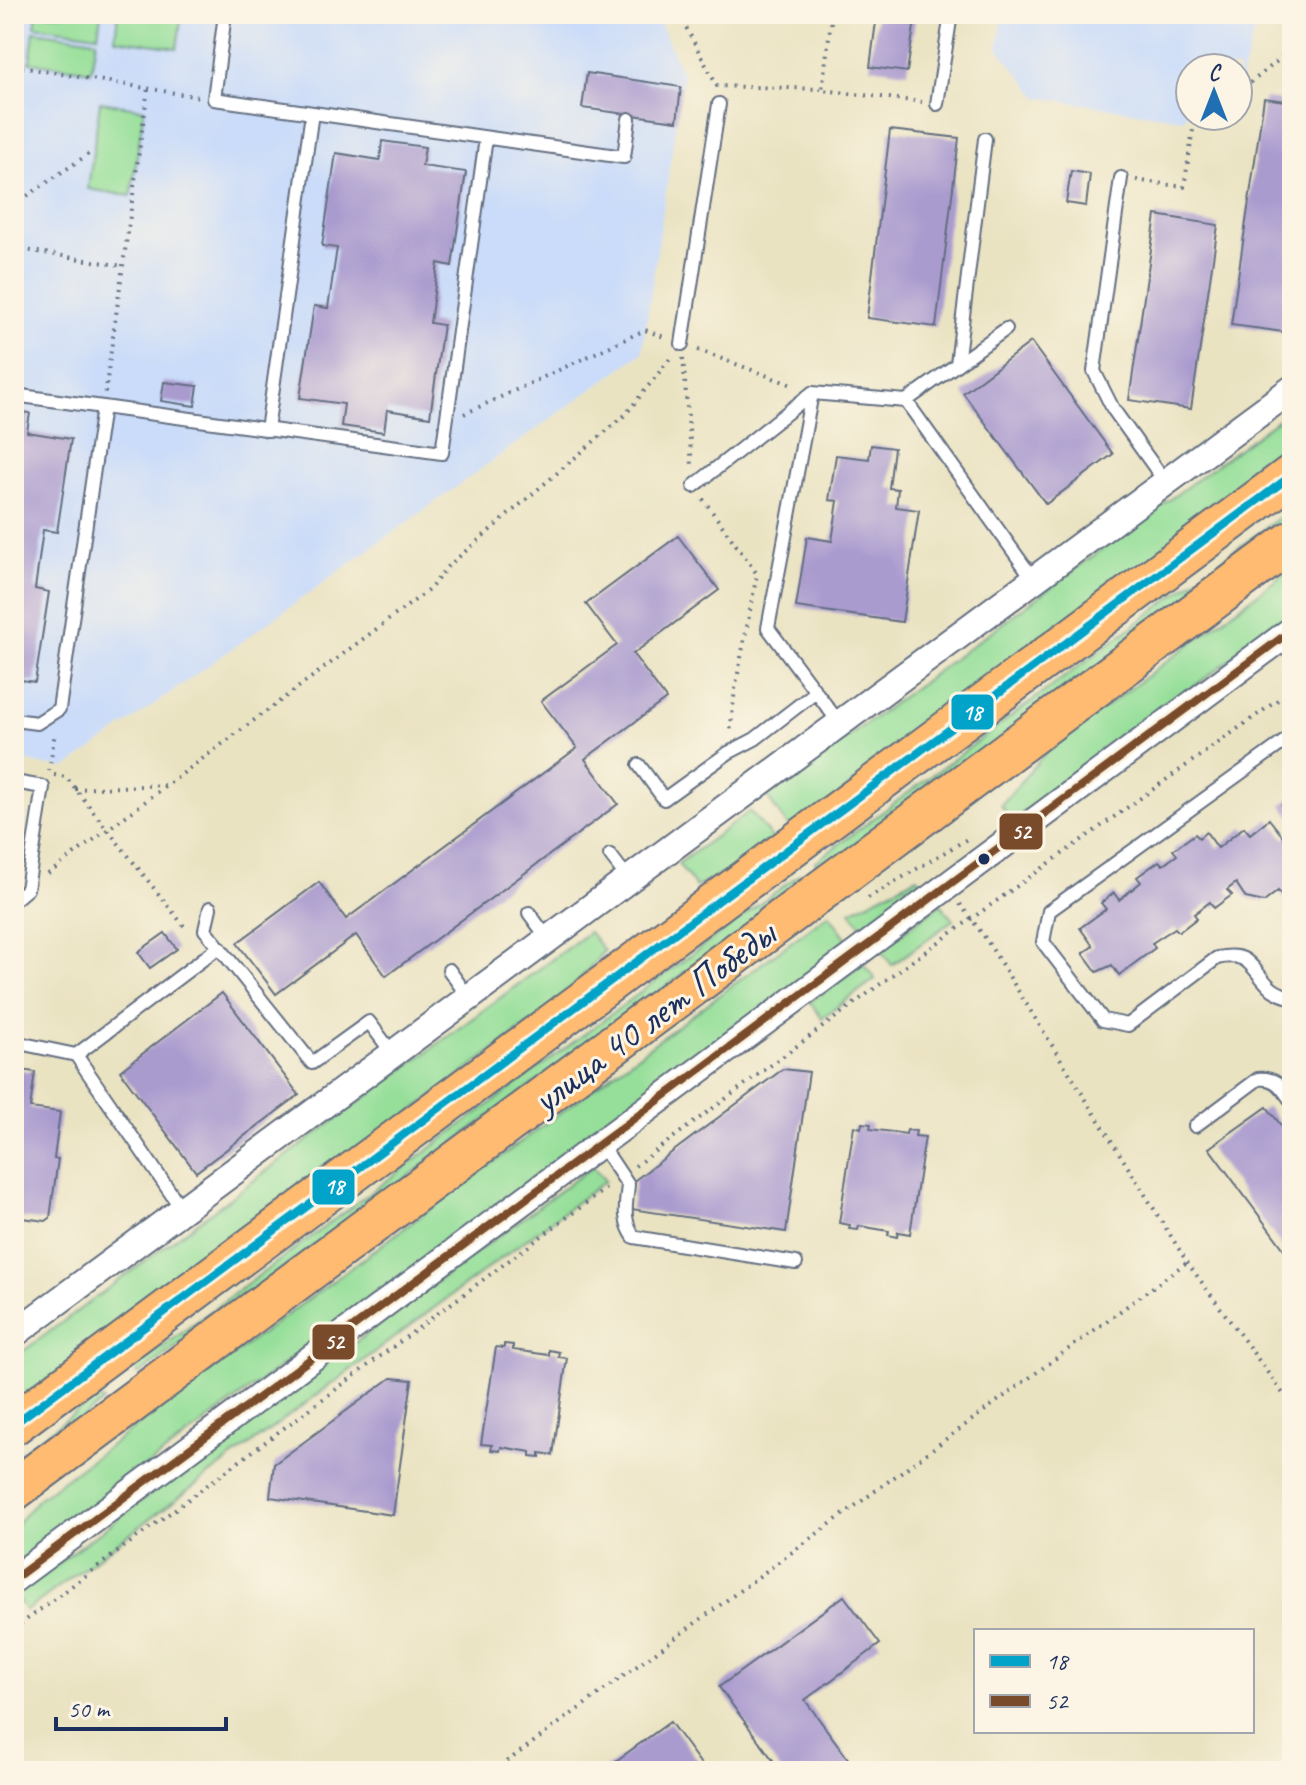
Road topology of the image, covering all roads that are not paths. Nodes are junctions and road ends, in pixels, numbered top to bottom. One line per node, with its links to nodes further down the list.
1 (225, 14): 5 (lane)
2 (951, 14): 4 (lane)
3 (719, 104): 11 (lane)
4 (937, 104)
5 (312, 113): 7 (lane); 18 (lane)
6 (629, 119): 7 (lane)
7 (486, 138): 18 (lane)
8 (985, 139): 12 (lane)
9 (1121, 178): 20 (lane)
10 (1006, 329): 12 (lane)
11 (682, 344)
12 (957, 364): 16 (lane)
13 (1292, 389): 20 (street)
14 (812, 393): 16 (lane); 21 (lane); 25 (lane)
15 (14, 395): 17 (lane)
16 (906, 401): 23 (lane)
17 (103, 407): 18 (lane); 26 (lane)
18 (267, 430)
19 (1292, 475): 50 (main road, улица 40 лет Победы)
20 (1166, 483): 23 (street)
21 (694, 486)
22 (1292, 541): 51 (main road, улица 40 лет Победы)
23 (1034, 580): 27 (street)
24 (1292, 630): 46 (street, улица 40 лет Победы)
25 (816, 692): 27 (lane); 29 (lane)
26 (14, 720)
27 (840, 724): 32 (street)
28 (1292, 736): 40 (lane)
29 (639, 765)
30 (14, 782): 33 (lane)
31 (610, 855): 32 (lane)
32 (629, 880): 36 (street)
33 (14, 900)
34 (210, 908): 37 (lane)
35 (529, 913): 36 (lane)
36 (548, 939): 39 (street)
37 (219, 947): 42 (lane); 43 (lane)
38 (449, 970): 39 (lane)
39 (469, 998): 42 (street)
40 (1292, 998)
41 (14, 1042): 43 (lane)
42 (393, 1054): 47 (street)
43 (76, 1055): 47 (lane)
44 (1292, 1102): 45 (lane)
45 (1195, 1126)
46 (600, 1143): 48 (lane); 54 (street, улица 40 лет Победы)
47 (181, 1208): 49 (street)
48 (796, 1263)
49 (14, 1334)
50 (106, 1356): 51 (main road); 52 (main road, улица 40 лет Победы)
51 (137, 1398): 53 (main road, улица 40 лет Победы)
52 (14, 1424)
53 (14, 1490)
54 (14, 1579)

